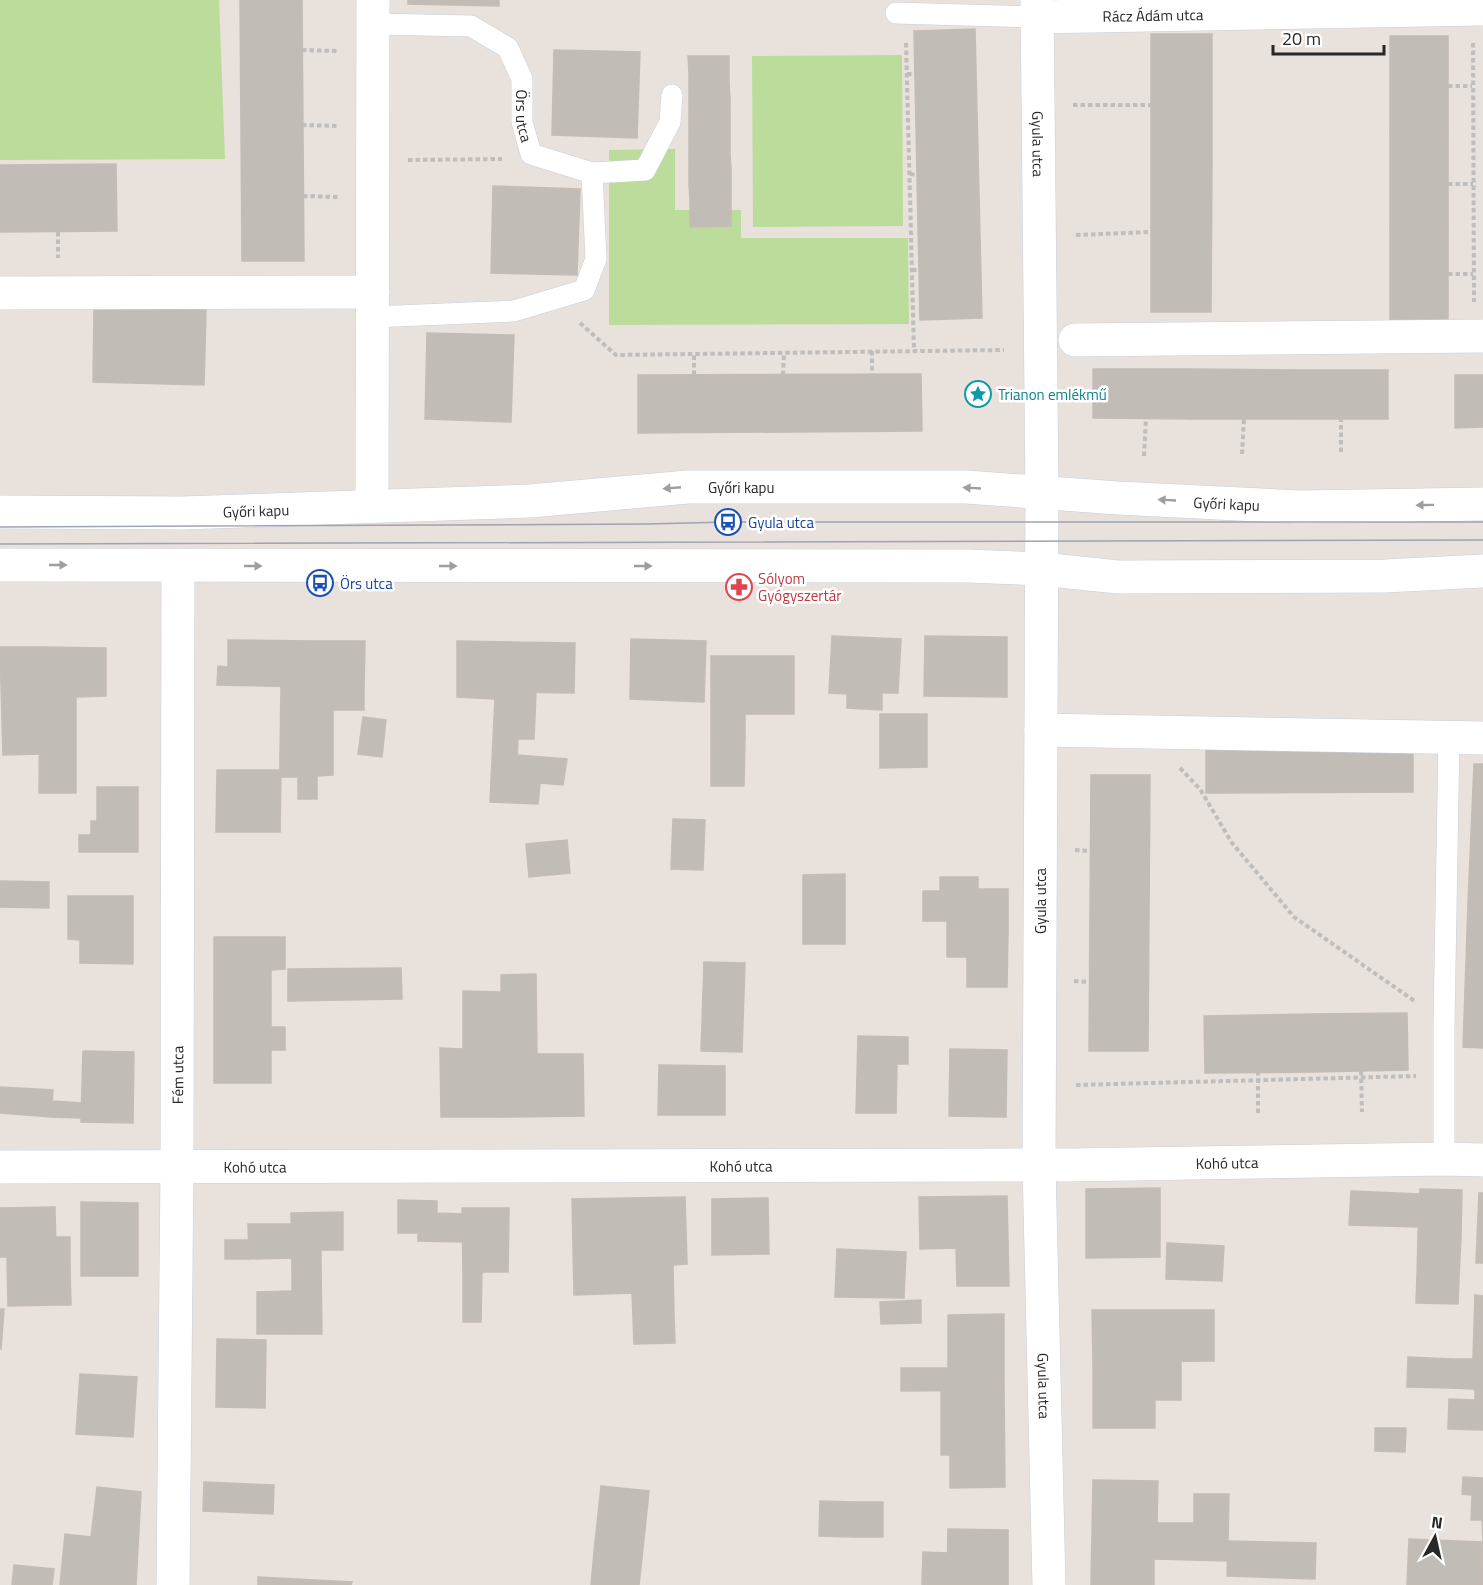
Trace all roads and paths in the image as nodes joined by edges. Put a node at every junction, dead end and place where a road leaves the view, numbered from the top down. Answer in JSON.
{"nodes":[{"id":1,"x":1037,"y":9,"type":"edge"},
{"id":2,"x":1478,"y":9,"type":"edge"},
{"id":3,"x":373,"y":12,"type":"edge"},
{"id":4,"x":901,"y":13,"type":"joint"},
{"id":5,"x":302,"y":50,"type":"dead end"},
{"id":6,"x":338,"y":51,"type":"dead end"},
{"id":7,"x":907,"y":74,"type":"junction"},
{"id":8,"x":915,"y":74,"type":"dead end"},
{"id":9,"x":1448,"y":86,"type":"dead end"},
{"id":10,"x":1472,"y":86,"type":"junction"},
{"id":11,"x":672,"y":94,"type":"dead end"},
{"id":12,"x":1072,"y":105,"type":"dead end"},
{"id":13,"x":1151,"y":105,"type":"dead end"},
{"id":14,"x":302,"y":125,"type":"dead end"},
{"id":15,"x":350,"y":126,"type":"dead end"},
{"id":16,"x":548,"y":159,"type":"junction"},
{"id":17,"x":402,"y":160,"type":"dead end"},
{"id":18,"x":592,"y":173,"type":"junction"},
{"id":19,"x":910,"y":174,"type":"junction"},
{"id":20,"x":917,"y":175,"type":"dead end"},
{"id":21,"x":1448,"y":184,"type":"dead end"},
{"id":22,"x":1473,"y":184,"type":"junction"},
{"id":23,"x":303,"y":195,"type":"dead end"},
{"id":24,"x":338,"y":197,"type":"dead end"},
{"id":25,"x":1151,"y":232,"type":"dead end"},
{"id":26,"x":1076,"y":235,"type":"dead end"},
{"id":27,"x":912,"y":270,"type":"junction"},
{"id":28,"x":919,"y":270,"type":"dead end"},
{"id":29,"x":1448,"y":274,"type":"dead end"},
{"id":30,"x":1473,"y":274,"type":"junction"},
{"id":31,"x":0,"y":293,"type":"edge"},
{"id":32,"x":553,"y":300,"type":"junction"},
{"id":33,"x":373,"y":304,"type":"junction"},
{"id":34,"x":1479,"y":336,"type":"edge"},
{"id":35,"x":1075,"y":340,"type":"dead end"},
{"id":36,"x":1005,"y":350,"type":"dead end"},
{"id":37,"x":872,"y":351,"type":"junction"},
{"id":38,"x":914,"y":351,"type":"junction"},
{"id":39,"x":784,"y":353,"type":"junction"},
{"id":40,"x":694,"y":354,"type":"junction"},
{"id":41,"x":872,"y":374,"type":"dead end"},
{"id":42,"x":694,"y":375,"type":"dead end"},
{"id":43,"x":783,"y":375,"type":"dead end"},
{"id":44,"x":1146,"y":418,"type":"dead end"},
{"id":45,"x":1244,"y":419,"type":"dead end"},
{"id":46,"x":1341,"y":419,"type":"dead end"},
{"id":47,"x":1341,"y":452,"type":"dead end"},
{"id":48,"x":1242,"y":454,"type":"dead end"},
{"id":49,"x":1144,"y":456,"type":"dead end"},
{"id":50,"x":1042,"y":493,"type":"junction"},
{"id":51,"x":1483,"y":504,"type":"edge"},
{"id":52,"x":372,"y":506,"type":"junction"},
{"id":53,"x":0,"y":512,"type":"edge"},
{"id":54,"x":0,"y":565,"type":"edge"},
{"id":55,"x":178,"y":566,"type":"junction"},
{"id":56,"x":1041,"y":569,"type":"junction"},
{"id":57,"x":1483,"y":571,"type":"edge"},
{"id":58,"x":1041,"y":730,"type":"junction"},
{"id":59,"x":1146,"y":732,"type":"junction"},
{"id":60,"x":1449,"y":737,"type":"junction"},
{"id":61,"x":1483,"y":738,"type":"edge"},
{"id":62,"x":1444,"y":1025,"type":"junction"},
{"id":63,"x":1258,"y":1072,"type":"dead end"},
{"id":64,"x":1361,"y":1074,"type":"junction"},
{"id":65,"x":1444,"y":1076,"type":"junction"},
{"id":66,"x":1257,"y":1079,"type":"junction"},
{"id":67,"x":1069,"y":1085,"type":"dead end"},
{"id":68,"x":1362,"y":1112,"type":"dead end"},
{"id":69,"x":1258,"y":1113,"type":"dead end"},
{"id":70,"x":1444,"y":1159,"type":"junction"},
{"id":71,"x":1483,"y":1160,"type":"edge"},
{"id":72,"x":1039,"y":1165,"type":"junction"},
{"id":73,"x":0,"y":1167,"type":"edge"},
{"id":74,"x":177,"y":1167,"type":"junction"},
{"id":75,"x":173,"y":1585,"type":"edge"},
{"id":76,"x":1049,"y":1585,"type":"edge"}],
"edges":[{"from":1,"to":2,"type":"street","name":"Rácz Ádám utca"},
{"from":1,"to":4,"type":"lane"},
{"from":1,"to":50,"type":"street","name":"Gyula utca"},
{"from":2,"to":10,"type":"path"},
{"from":3,"to":16,"type":"lane","name":"Örs utca"},
{"from":3,"to":33,"type":"street","name":"Örs utca"},
{"from":4,"to":7,"type":"path"},
{"from":5,"to":6,"type":"path"},
{"from":7,"to":8,"type":"path"},
{"from":7,"to":19,"type":"path"},
{"from":9,"to":10,"type":"path"},
{"from":10,"to":22,"type":"path"},
{"from":11,"to":18,"type":"lane","name":"Örs utca"},
{"from":12,"to":13,"type":"path"},
{"from":14,"to":15,"type":"path"},
{"from":16,"to":17,"type":"path"},
{"from":16,"to":18,"type":"lane","name":"Örs utca"},
{"from":18,"to":32,"type":"lane"},
{"from":19,"to":20,"type":"path"},
{"from":19,"to":27,"type":"path"},
{"from":21,"to":22,"type":"path"},
{"from":22,"to":30,"type":"path"},
{"from":23,"to":24,"type":"path"},
{"from":25,"to":26,"type":"path"},
{"from":27,"to":28,"type":"path"},
{"from":27,"to":38,"type":"path"},
{"from":29,"to":30,"type":"path"},
{"from":30,"to":34,"type":"path"},
{"from":31,"to":33,"type":"street"},
{"from":32,"to":33,"type":"lane"},
{"from":32,"to":40,"type":"path"},
{"from":33,"to":52,"type":"street","name":"Örs utca"},
{"from":34,"to":35,"type":"street"},
{"from":36,"to":38,"type":"path"},
{"from":37,"to":38,"type":"path"},
{"from":37,"to":39,"type":"path"},
{"from":37,"to":41,"type":"path"},
{"from":39,"to":40,"type":"path"},
{"from":39,"to":43,"type":"path"},
{"from":40,"to":42,"type":"path"},
{"from":44,"to":49,"type":"path"},
{"from":45,"to":48,"type":"path"},
{"from":46,"to":47,"type":"path"},
{"from":51,"to":50,"type":"street","name":"Győri kapu","one_way":true},
{"from":50,"to":52,"type":"street","name":"Győri kapu","one_way":true},
{"from":50,"to":56,"type":"street","name":"Gyula utca"},
{"from":52,"to":53,"type":"street","name":"Győri kapu"},
{"from":54,"to":55,"type":"street","one_way":true},
{"from":55,"to":56,"type":"street","one_way":true},
{"from":55,"to":74,"type":"street","name":"Fém utca"},
{"from":56,"to":57,"type":"street"},
{"from":56,"to":58,"type":"street","name":"Gyula utca"},
{"from":58,"to":59,"type":"street"},
{"from":58,"to":72,"type":"street","name":"Gyula utca"},
{"from":59,"to":60,"type":"street"},
{"from":59,"to":62,"type":"path"},
{"from":60,"to":61,"type":"street"},
{"from":60,"to":62,"type":"lane"},
{"from":62,"to":65,"type":"lane"},
{"from":63,"to":66,"type":"path"},
{"from":64,"to":65,"type":"path"},
{"from":64,"to":66,"type":"path"},
{"from":64,"to":68,"type":"path"},
{"from":65,"to":70,"type":"lane"},
{"from":66,"to":67,"type":"path"},
{"from":66,"to":69,"type":"path"},
{"from":70,"to":71,"type":"street","name":"Kohó utca"},
{"from":70,"to":72,"type":"street","name":"Kohó utca"},
{"from":72,"to":74,"type":"street","name":"Kohó utca"},
{"from":72,"to":76,"type":"street","name":"Gyula utca"},
{"from":73,"to":74,"type":"street","name":"Kohó utca"},
{"from":74,"to":75,"type":"street","name":"Fém utca"}]}
